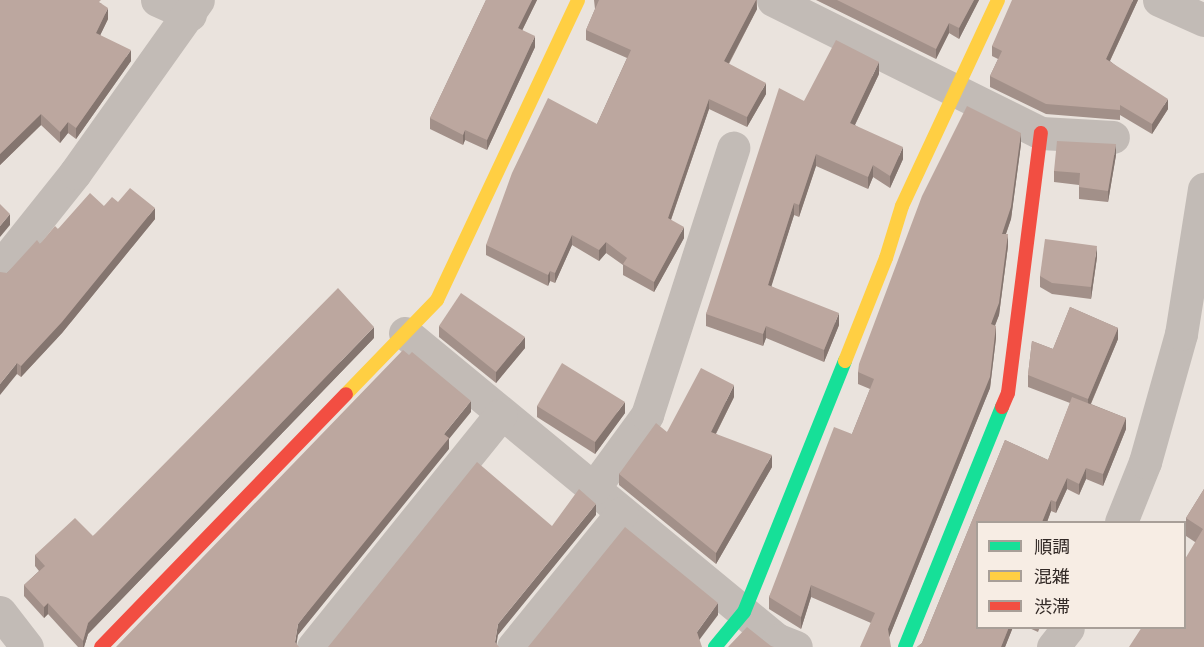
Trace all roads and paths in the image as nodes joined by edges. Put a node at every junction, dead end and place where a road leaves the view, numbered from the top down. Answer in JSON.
{"nodes":[{"id":1,"x":157,"y":0,"type":"edge"},
{"id":2,"x":578,"y":0,"type":"edge"},
{"id":3,"x":772,"y":0,"type":"edge"},
{"id":4,"x":998,"y":0,"type":"edge"},
{"id":5,"x":1159,"y":0,"type":"edge"},
{"id":6,"x":194,"y":7,"type":"edge"},
{"id":7,"x":1204,"y":20,"type":"edge"},
{"id":8,"x":956,"y":89,"type":"junction"},
{"id":9,"x":1041,"y":133,"type":"junction"},
{"id":10,"x":1113,"y":137,"type":"dead end"},
{"id":11,"x":734,"y":148,"type":"dead end"},
{"id":12,"x":1204,"y":189,"type":"edge"},
{"id":13,"x":0,"y":267,"type":"edge"},
{"id":14,"x":405,"y":333,"type":"junction"},
{"id":15,"x":501,"y":414,"type":"junction"},
{"id":16,"x":592,"y":489,"type":"junction"},
{"id":17,"x":622,"y":513,"type":"junction"},
{"id":18,"x":1121,"y":521,"type":"edge"},
{"id":19,"x":0,"y":612,"type":"edge"},
{"id":20,"x":744,"y":612,"type":"junction"},
{"id":21,"x":1066,"y":629,"type":"edge"},
{"id":22,"x":783,"y":644,"type":"edge"},
{"id":23,"x":27,"y":647,"type":"edge"},
{"id":24,"x":101,"y":647,"type":"edge"},
{"id":25,"x":313,"y":647,"type":"edge"},
{"id":26,"x":513,"y":647,"type":"edge"},
{"id":27,"x":715,"y":647,"type":"edge"},
{"id":28,"x":905,"y":647,"type":"edge"},
{"id":29,"x":1053,"y":647,"type":"edge"}],
"edges":[{"from":1,"to":6,"type":"street"},
{"from":2,"to":14,"type":"street"},
{"from":3,"to":8,"type":"street"},
{"from":4,"to":8,"type":"street"},
{"from":5,"to":7,"type":"street"},
{"from":6,"to":13,"type":"street"},
{"from":8,"to":9,"type":"street"},
{"from":8,"to":20,"type":"street"},
{"from":9,"to":10,"type":"street"},
{"from":9,"to":28,"type":"street"},
{"from":11,"to":16,"type":"street"},
{"from":12,"to":18,"type":"street"},
{"from":14,"to":15,"type":"street"},
{"from":14,"to":24,"type":"street"},
{"from":15,"to":16,"type":"street"},
{"from":15,"to":25,"type":"street"},
{"from":16,"to":17,"type":"street"},
{"from":17,"to":20,"type":"street"},
{"from":17,"to":26,"type":"street"},
{"from":19,"to":23,"type":"street"},
{"from":20,"to":22,"type":"street"},
{"from":20,"to":27,"type":"street"},
{"from":21,"to":29,"type":"street"}]}
